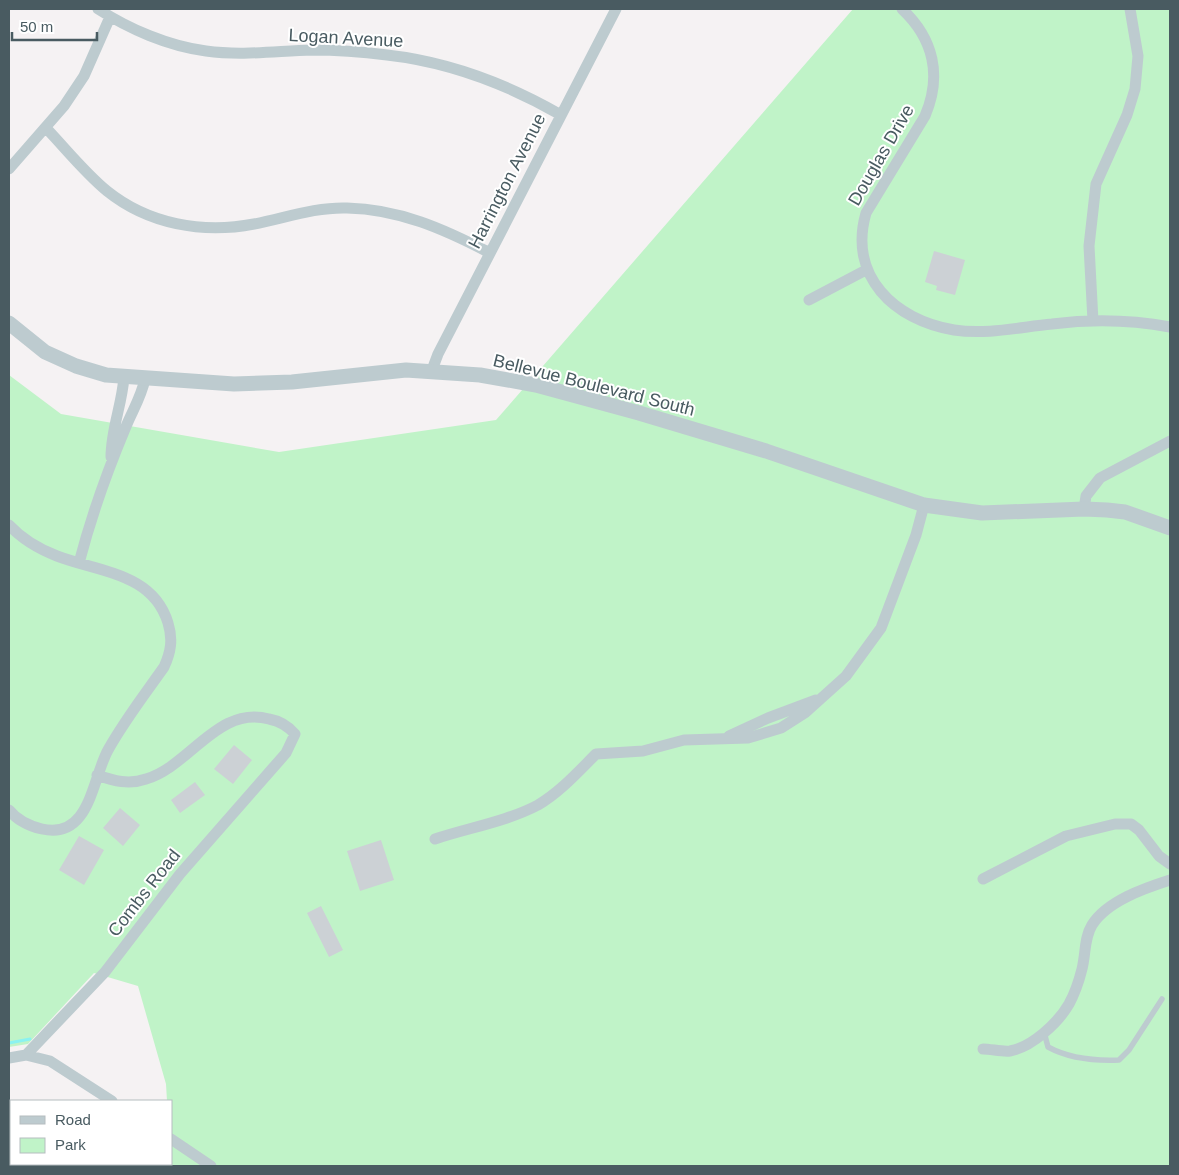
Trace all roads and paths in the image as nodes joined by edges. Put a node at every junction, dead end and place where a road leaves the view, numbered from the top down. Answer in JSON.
{"nodes":[{"id":1,"x":98,"y":9,"type":"edge"},
{"id":2,"x":616,"y":9,"type":"edge"},
{"id":3,"x":902,"y":9,"type":"edge"},
{"id":4,"x":1130,"y":9,"type":"edge"},
{"id":5,"x":110,"y":17,"type":"junction"},
{"id":6,"x":561,"y":115,"type":"junction"},
{"id":7,"x":46,"y":128,"type":"junction"},
{"id":8,"x":9,"y":169,"type":"edge"},
{"id":9,"x":490,"y":253,"type":"junction"},
{"id":10,"x":866,"y":270,"type":"junction"},
{"id":11,"x":809,"y":300,"type":"dead end"},
{"id":12,"x":1093,"y":321,"type":"junction"},
{"id":13,"x":9,"y":323,"type":"edge"},
{"id":14,"x":1170,"y":328,"type":"edge"},
{"id":15,"x":432,"y":370,"type":"junction"},
{"id":16,"x":124,"y":377,"type":"junction"},
{"id":17,"x":145,"y":379,"type":"junction"},
{"id":18,"x":1170,"y":441,"type":"edge"},
{"id":19,"x":111,"y":467,"type":"junction"},
{"id":20,"x":924,"y":506,"type":"junction"},
{"id":21,"x":1084,"y":508,"type":"junction"},
{"id":22,"x":9,"y":526,"type":"edge"},
{"id":23,"x":1170,"y":528,"type":"edge"},
{"id":24,"x":79,"y":563,"type":"junction"},
{"id":25,"x":97,"y":775,"type":"junction"},
{"id":26,"x":9,"y":810,"type":"edge"},
{"id":27,"x":435,"y":839,"type":"dead end"},
{"id":28,"x":1170,"y":864,"type":"edge"},
{"id":29,"x":983,"y":879,"type":"dead end"},
{"id":30,"x":1170,"y":880,"type":"edge"},
{"id":31,"x":1162,"y":999,"type":"dead end"},
{"id":32,"x":1044,"y":1032,"type":"junction"},
{"id":33,"x":984,"y":1048,"type":"dead end"},
{"id":34,"x":26,"y":1055,"type":"junction"},
{"id":35,"x":9,"y":1058,"type":"edge"},
{"id":36,"x":110,"y":1100,"type":"edge"},
{"id":37,"x":172,"y":1141,"type":"edge"},
{"id":38,"x":212,"y":1166,"type":"edge"}],
"edges":[{"from":1,"to":5,"type":"street","name":"Logan Avenue"},
{"from":2,"to":6,"type":"street","name":"Harrington Avenue"},
{"from":3,"to":10,"type":"street","name":"Douglas Drive"},
{"from":4,"to":12,"type":"street"},
{"from":5,"to":6,"type":"street","name":"Logan Avenue"},
{"from":5,"to":7,"type":"street"},
{"from":6,"to":9,"type":"street","name":"Harrington Avenue"},
{"from":7,"to":8,"type":"street"},
{"from":7,"to":9,"type":"street"},
{"from":9,"to":15,"type":"street","name":"Harrington Avenue"},
{"from":10,"to":11,"type":"street"},
{"from":10,"to":12,"type":"street","name":"Douglas Drive"},
{"from":12,"to":14,"type":"street","name":"Douglas Drive"},
{"from":13,"to":16,"type":"street","name":"Bellevue Boulevard South"},
{"from":15,"to":17,"type":"street","name":"Bellevue Boulevard South"},
{"from":15,"to":20,"type":"street","name":"Bellevue Boulevard South"},
{"from":16,"to":17,"type":"street","name":"Bellevue Boulevard South"},
{"from":16,"to":19,"type":"street"},
{"from":17,"to":19,"type":"street"},
{"from":18,"to":21,"type":"street"},
{"from":19,"to":24,"type":"street"},
{"from":20,"to":21,"type":"street","name":"Bellevue Boulevard South"},
{"from":20,"to":27,"type":"street"},
{"from":21,"to":23,"type":"street","name":"Bellevue Boulevard South"},
{"from":22,"to":24,"type":"street"},
{"from":24,"to":25,"type":"street"},
{"from":25,"to":26,"type":"street"},
{"from":25,"to":34,"type":"street","name":"Combs Road"},
{"from":28,"to":29,"type":"street"},
{"from":30,"to":32,"type":"street"},
{"from":31,"to":32,"type":"lane"},
{"from":32,"to":33,"type":"street"},
{"from":34,"to":35,"type":"street"},
{"from":34,"to":36,"type":"street"},
{"from":37,"to":38,"type":"street"}]}
